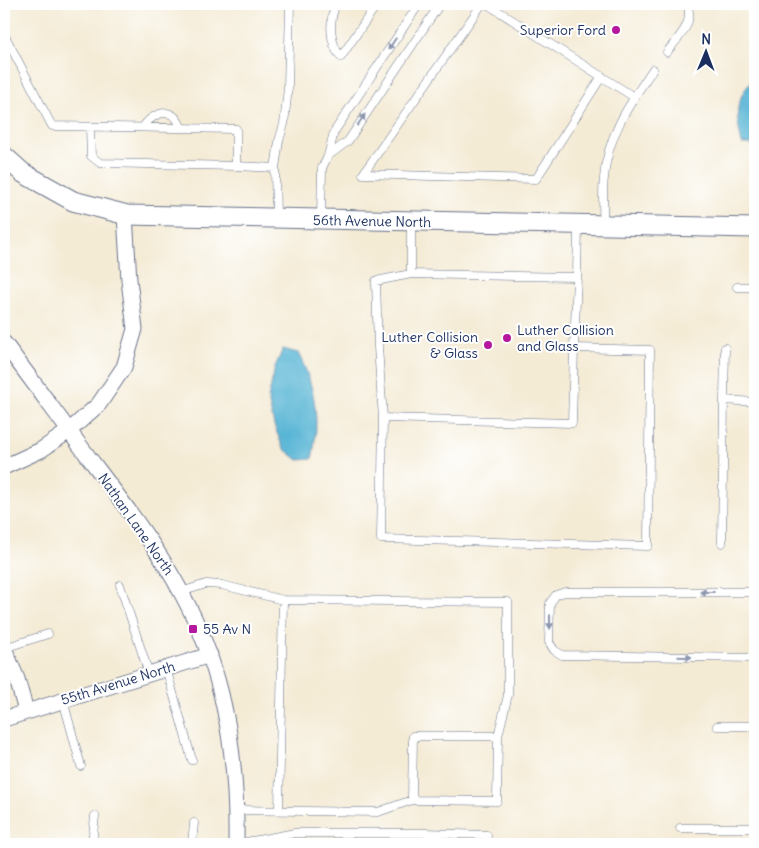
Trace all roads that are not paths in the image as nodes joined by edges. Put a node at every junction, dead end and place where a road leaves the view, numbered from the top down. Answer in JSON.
{"nodes":[{"id":1,"x":290,"y":4,"type":"edge"},
{"id":2,"x":336,"y":4,"type":"edge"},
{"id":3,"x":377,"y":4,"type":"edge"},
{"id":4,"x":419,"y":4,"type":"edge"},
{"id":5,"x":440,"y":4,"type":"edge"},
{"id":6,"x":482,"y":4,"type":"edge"},
{"id":7,"x":488,"y":4,"type":"edge"},
{"id":8,"x":687,"y":4,"type":"edge"},
{"id":9,"x":4,"y":34,"type":"edge"},
{"id":10,"x":667,"y":52,"type":"dead end"},
{"id":11,"x":653,"y":69,"type":"dead end"},
{"id":12,"x":602,"y":76,"type":"junction"},
{"id":13,"x":634,"y":97,"type":"junction"},
{"id":14,"x":90,"y":126,"type":"junction"},
{"id":15,"x":142,"y":127,"type":"junction"},
{"id":16,"x":182,"y":128,"type":"junction"},
{"id":17,"x":328,"y":156,"type":"junction"},
{"id":18,"x":6,"y":163,"type":"edge"},
{"id":19,"x":236,"y":166,"type":"junction"},
{"id":20,"x":275,"y":168,"type":"junction"},
{"id":21,"x":125,"y":215,"type":"junction"},
{"id":22,"x":276,"y":218,"type":"junction"},
{"id":23,"x":321,"y":220,"type":"junction"},
{"id":24,"x":411,"y":222,"type":"junction"},
{"id":25,"x":578,"y":224,"type":"junction"},
{"id":26,"x":604,"y":225,"type":"junction"},
{"id":27,"x":755,"y":228,"type":"edge"},
{"id":28,"x":411,"y":274,"type":"junction"},
{"id":29,"x":577,"y":278,"type":"junction"},
{"id":30,"x":738,"y":287,"type":"dead end"},
{"id":31,"x":755,"y":287,"type":"edge"},
{"id":32,"x":4,"y":343,"type":"edge"},
{"id":33,"x":574,"y":348,"type":"junction"},
{"id":34,"x":725,"y":348,"type":"dead end"},
{"id":35,"x":724,"y":400,"type":"junction"},
{"id":36,"x":755,"y":402,"type":"edge"},
{"id":37,"x":383,"y":418,"type":"junction"},
{"id":38,"x":69,"y":431,"type":"junction"},
{"id":39,"x":4,"y":467,"type":"edge"},
{"id":40,"x":722,"y":542,"type":"dead end"},
{"id":41,"x":120,"y":585,"type":"dead end"},
{"id":42,"x":181,"y":592,"type":"junction"},
{"id":43,"x":755,"y":592,"type":"edge"},
{"id":44,"x":283,"y":600,"type":"junction"},
{"id":45,"x":48,"y":634,"type":"dead end"},
{"id":46,"x":4,"y":648,"type":"edge"},
{"id":47,"x":210,"y":655,"type":"junction"},
{"id":48,"x":755,"y":658,"type":"edge"},
{"id":49,"x":166,"y":668,"type":"junction"},
{"id":50,"x":149,"y":674,"type":"junction"},
{"id":51,"x":63,"y":700,"type":"junction"},
{"id":52,"x":26,"y":711,"type":"junction"},
{"id":53,"x":4,"y":719,"type":"edge"},
{"id":54,"x":717,"y":726,"type":"dead end"},
{"id":55,"x":755,"y":726,"type":"edge"},
{"id":56,"x":498,"y":736,"type":"junction"},
{"id":57,"x":192,"y":760,"type":"dead end"},
{"id":58,"x":81,"y":766,"type":"dead end"},
{"id":59,"x":412,"y":800,"type":"junction"},
{"id":60,"x":236,"y":810,"type":"junction"},
{"id":61,"x":279,"y":810,"type":"junction"},
{"id":62,"x":95,"y":816,"type":"dead end"},
{"id":63,"x":194,"y":824,"type":"dead end"},
{"id":64,"x":680,"y":828,"type":"dead end"},
{"id":65,"x":755,"y":828,"type":"edge"},
{"id":66,"x":92,"y":844,"type":"edge"},
{"id":67,"x":192,"y":844,"type":"edge"},
{"id":68,"x":236,"y":844,"type":"edge"},
{"id":69,"x":486,"y":844,"type":"edge"}],
"edges":[{"from":1,"to":20,"type":"lane"},
{"from":2,"to":3,"type":"lane"},
{"from":4,"to":17,"type":"lane","one_way":true},
{"from":17,"to":5,"type":"lane","one_way":true},
{"from":6,"to":12,"type":"lane"},
{"from":7,"to":12,"type":"lane"},
{"from":8,"to":10,"type":"lane"},
{"from":9,"to":14,"type":"lane"},
{"from":11,"to":13,"type":"lane"},
{"from":12,"to":13,"type":"lane"},
{"from":13,"to":26,"type":"lane"},
{"from":14,"to":15,"type":"lane"},
{"from":14,"to":19,"type":"lane"},
{"from":15,"to":16,"type":"lane"},
{"from":15,"to":16,"type":"lane"},
{"from":16,"to":19,"type":"lane"},
{"from":17,"to":23,"type":"lane"},
{"from":18,"to":21,"type":"street","name":"56th Avenue North"},
{"from":19,"to":20,"type":"lane"},
{"from":20,"to":22,"type":"lane"},
{"from":21,"to":22,"type":"street","name":"56th Avenue North"},
{"from":21,"to":38,"type":"street"},
{"from":22,"to":23,"type":"street","name":"56th Avenue North"},
{"from":23,"to":24,"type":"street","name":"56th Avenue North"},
{"from":24,"to":25,"type":"street","name":"56th Avenue North"},
{"from":24,"to":28,"type":"lane"},
{"from":25,"to":26,"type":"street","name":"56th Avenue North"},
{"from":25,"to":29,"type":"lane"},
{"from":26,"to":27,"type":"street","name":"56th Avenue North"},
{"from":28,"to":29,"type":"lane"},
{"from":28,"to":37,"type":"lane"},
{"from":29,"to":33,"type":"lane"},
{"from":30,"to":31,"type":"lane"},
{"from":32,"to":38,"type":"street","name":"Nathan Lane North"},
{"from":33,"to":37,"type":"lane"},
{"from":33,"to":37,"type":"lane"},
{"from":34,"to":35,"type":"lane"},
{"from":35,"to":36,"type":"lane"},
{"from":35,"to":40,"type":"lane"},
{"from":38,"to":39,"type":"street"},
{"from":38,"to":42,"type":"street","name":"Nathan Lane North"},
{"from":41,"to":50,"type":"lane"},
{"from":42,"to":44,"type":"lane"},
{"from":42,"to":47,"type":"street","name":"Nathan Lane North"},
{"from":43,"to":48,"type":"lane","one_way":true},
{"from":44,"to":56,"type":"lane"},
{"from":44,"to":61,"type":"lane"},
{"from":45,"to":46,"type":"lane"},
{"from":46,"to":52,"type":"street"},
{"from":47,"to":49,"type":"street","name":"55th Avenue North"},
{"from":47,"to":60,"type":"street","name":"Nathan Lane North"},
{"from":49,"to":50,"type":"street","name":"55th Avenue North"},
{"from":49,"to":57,"type":"lane"},
{"from":50,"to":51,"type":"street","name":"55th Avenue North"},
{"from":51,"to":52,"type":"street","name":"55th Avenue North"},
{"from":51,"to":58,"type":"lane"},
{"from":52,"to":53,"type":"street","name":"55th Avenue North"},
{"from":54,"to":55,"type":"lane"},
{"from":56,"to":59,"type":"lane"},
{"from":56,"to":59,"type":"lane"},
{"from":59,"to":61,"type":"lane"},
{"from":60,"to":61,"type":"lane"},
{"from":60,"to":68,"type":"street","name":"Nathan Lane North"},
{"from":62,"to":66,"type":"lane"},
{"from":63,"to":67,"type":"lane"},
{"from":64,"to":65,"type":"lane"},
{"from":68,"to":69,"type":"lane"}]}
